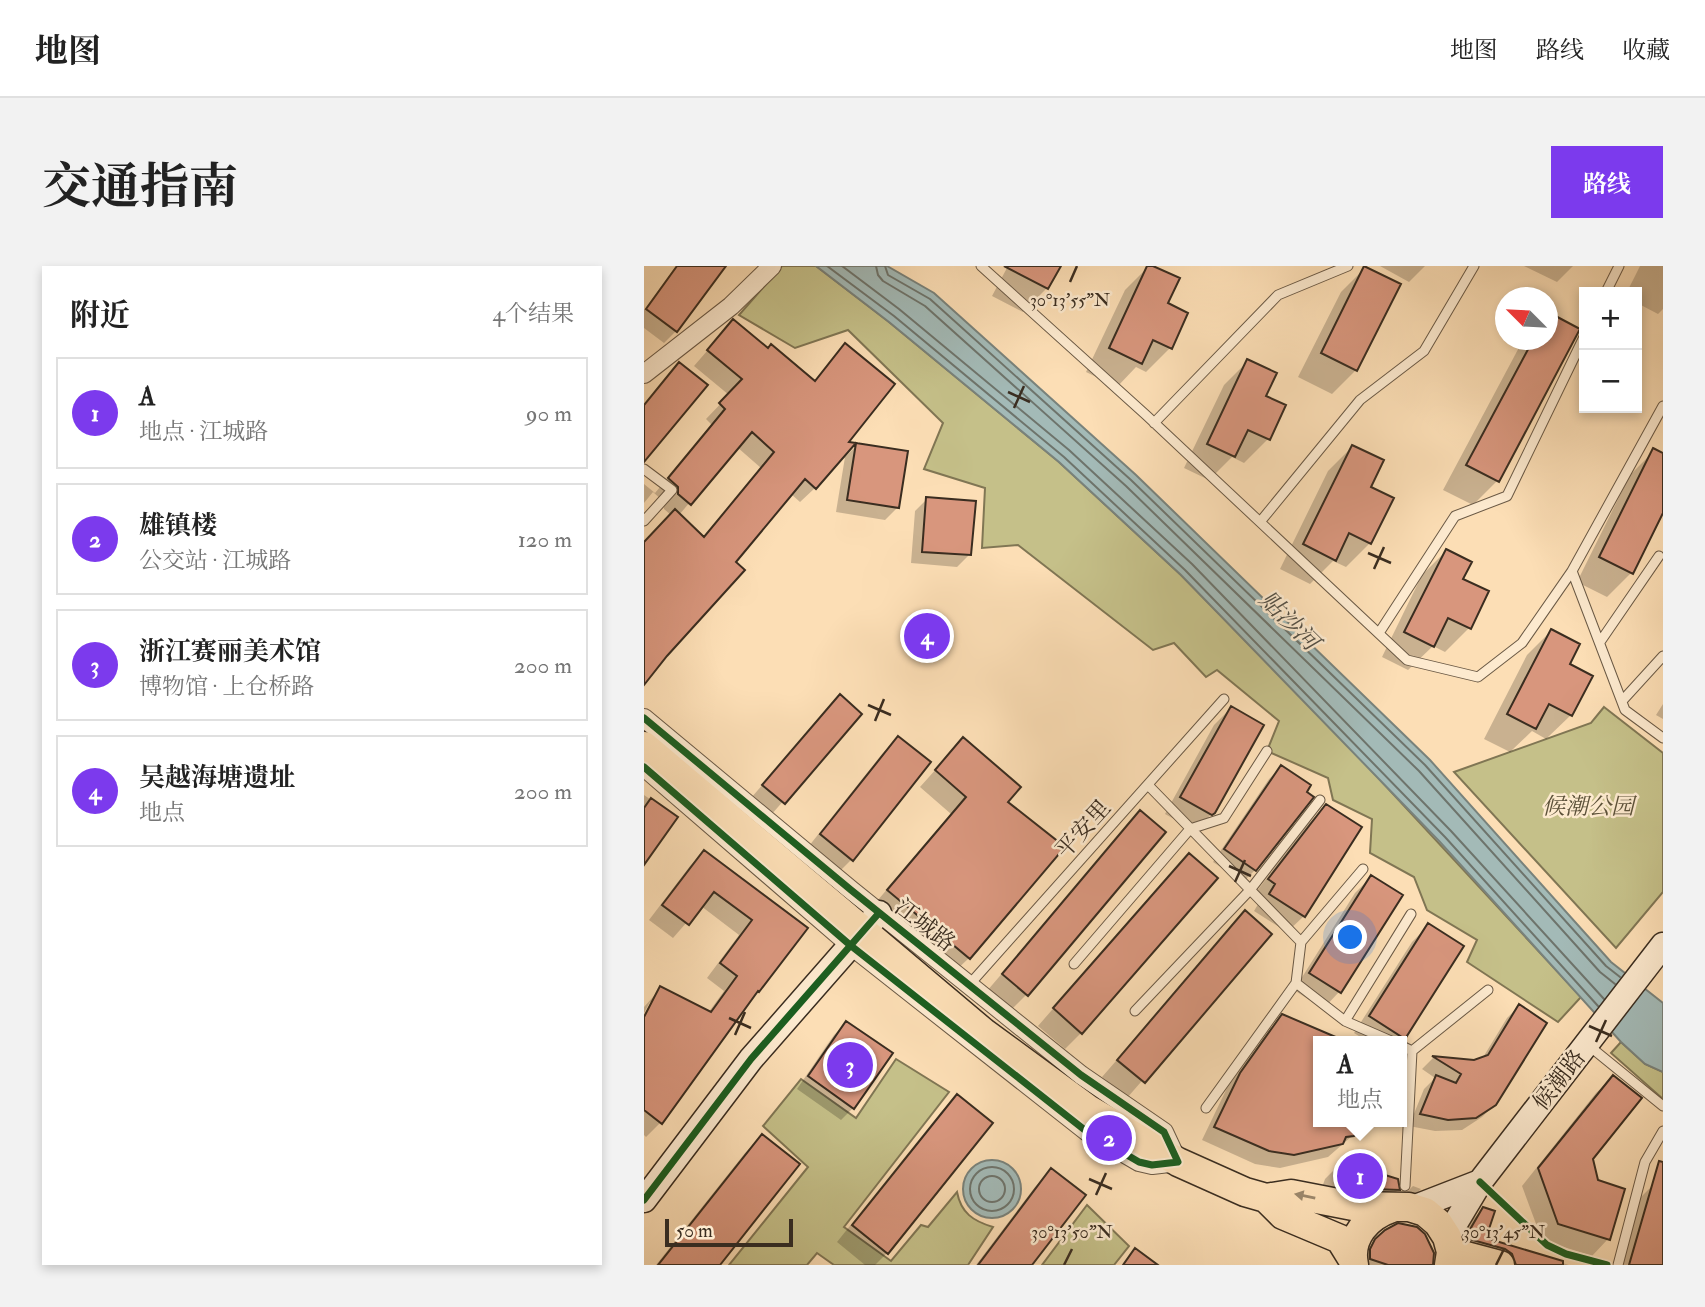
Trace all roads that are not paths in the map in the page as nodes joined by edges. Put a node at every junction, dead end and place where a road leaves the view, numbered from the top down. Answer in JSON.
{"nodes":[{"id":1,"x":772,"y":266,"type":"edge"},
{"id":2,"x":1348,"y":266,"type":"edge"},
{"id":3,"x":1474,"y":266,"type":"edge"},
{"id":4,"x":1619,"y":266,"type":"edge"},
{"id":5,"x":987,"y":268,"type":"edge"},
{"id":6,"x":1608,"y":287,"type":"edge"},
{"id":7,"x":1579,"y":347,"type":"edge"},
{"id":8,"x":644,"y":374,"type":"edge"},
{"id":9,"x":1663,"y":407,"type":"edge"},
{"id":10,"x":1154,"y":423,"type":"junction"},
{"id":11,"x":644,"y":469,"type":"edge"},
{"id":12,"x":644,"y":520,"type":"edge"},
{"id":13,"x":1260,"y":522,"type":"junction"},
{"id":14,"x":1662,"y":554,"type":"edge"},
{"id":15,"x":1572,"y":570,"type":"junction"},
{"id":16,"x":1379,"y":633,"type":"junction"},
{"id":17,"x":1600,"y":642,"type":"junction"},
{"id":18,"x":1663,"y":656,"type":"edge"},
{"id":19,"x":1224,"y":699,"type":"dead end"},
{"id":20,"x":1622,"y":701,"type":"junction"},
{"id":21,"x":644,"y":718,"type":"edge"},
{"id":22,"x":1663,"y":738,"type":"edge"},
{"id":23,"x":644,"y":746,"type":"edge"},
{"id":24,"x":1267,"y":751,"type":"dead end"},
{"id":25,"x":644,"y":767,"type":"edge"},
{"id":26,"x":1148,"y":785,"type":"junction"},
{"id":27,"x":1320,"y":800,"type":"dead end"},
{"id":28,"x":1190,"y":829,"type":"junction"},
{"id":29,"x":1363,"y":870,"type":"dead end"},
{"id":30,"x":1250,"y":890,"type":"junction"},
{"id":31,"x":1411,"y":914,"type":"dead end"},
{"id":32,"x":864,"y":929,"type":"junction"},
{"id":33,"x":1301,"y":942,"type":"junction"},
{"id":34,"x":1663,"y":945,"type":"edge"},
{"id":35,"x":1074,"y":964,"type":"dead end"},
{"id":36,"x":1296,"y":983,"type":"junction"},
{"id":37,"x":969,"y":985,"type":"junction"},
{"id":38,"x":1488,"y":990,"type":"dead end"},
{"id":39,"x":1135,"y":1012,"type":"dead end"},
{"id":40,"x":1345,"y":1021,"type":"junction"},
{"id":41,"x":1380,"y":1036,"type":"edge"},
{"id":42,"x":1593,"y":1037,"type":"junction"},
{"id":43,"x":1407,"y":1048,"type":"edge"},
{"id":44,"x":1412,"y":1051,"type":"junction"},
{"id":45,"x":1663,"y":1106,"type":"edge"},
{"id":46,"x":1206,"y":1108,"type":"dead end"},
{"id":47,"x":1663,"y":1130,"type":"edge"},
{"id":48,"x":1178,"y":1163,"type":"junction"},
{"id":49,"x":1480,"y":1182,"type":"junction"},
{"id":50,"x":1266,"y":1198,"type":"junction"},
{"id":51,"x":644,"y":1200,"type":"edge"},
{"id":52,"x":1404,"y":1201,"type":"junction"},
{"id":53,"x":1449,"y":1251,"type":"edge"},
{"id":54,"x":1354,"y":1262,"type":"edge"},
{"id":55,"x":1500,"y":1265,"type":"edge"},
{"id":56,"x":1618,"y":1265,"type":"edge"}],
"edges":[{"from":1,"to":8,"type":"street"},
{"from":2,"to":10,"type":"lane"},
{"from":3,"to":13,"type":"lane"},
{"from":4,"to":6,"type":"lane"},
{"from":5,"to":10,"type":"lane"},
{"from":7,"to":16,"type":"lane"},
{"from":9,"to":15,"type":"lane"},
{"from":10,"to":13,"type":"lane"},
{"from":11,"to":12,"type":"lane"},
{"from":13,"to":16,"type":"lane"},
{"from":14,"to":17,"type":"lane"},
{"from":15,"to":16,"type":"lane"},
{"from":15,"to":17,"type":"lane"},
{"from":17,"to":20,"type":"lane"},
{"from":18,"to":20,"type":"lane"},
{"from":19,"to":26,"type":"lane","name":"平安里"},
{"from":20,"to":22,"type":"lane"},
{"from":21,"to":32,"type":"street","name":"江城路"},
{"from":23,"to":32,"type":"main road","name":"江城路"},
{"from":24,"to":28,"type":"lane"},
{"from":25,"to":32,"type":"street","name":"江城路"},
{"from":26,"to":28,"type":"lane"},
{"from":26,"to":37,"type":"lane","name":"平安里"},
{"from":27,"to":30,"type":"lane"},
{"from":28,"to":30,"type":"lane"},
{"from":28,"to":35,"type":"lane"},
{"from":29,"to":33,"type":"lane"},
{"from":30,"to":33,"type":"lane"},
{"from":30,"to":39,"type":"lane"},
{"from":31,"to":40,"type":"lane"},
{"from":32,"to":37,"type":"street","name":"江城路"},
{"from":32,"to":48,"type":"main road","name":"江城路"},
{"from":32,"to":51,"type":"street"},
{"from":33,"to":36,"type":"lane"},
{"from":34,"to":42,"type":"street","name":"候潮路"},
{"from":36,"to":40,"type":"lane"},
{"from":36,"to":46,"type":"lane"},
{"from":37,"to":48,"type":"street","name":"江城路"},
{"from":38,"to":44,"type":"lane"},
{"from":40,"to":41,"type":"lane"},
{"from":42,"to":45,"type":"lane"},
{"from":42,"to":49,"type":"street","name":"候潮路"},
{"from":43,"to":44,"type":"lane"},
{"from":44,"to":52,"type":"lane"},
{"from":47,"to":56,"type":"lane"},
{"from":48,"to":50,"type":"main road","name":"江城路"},
{"from":49,"to":52,"type":"street"},
{"from":49,"to":53,"type":"street","name":"候潮路"},
{"from":52,"to":50,"type":"main road","name":"江城路","one_way":true},
{"from":50,"to":54,"type":"main road","name":"江城路"},
{"from":52,"to":53,"type":"main road"},
{"from":52,"to":54,"type":"main road","name":"江城路"},
{"from":53,"to":55,"type":"main road"}]}
